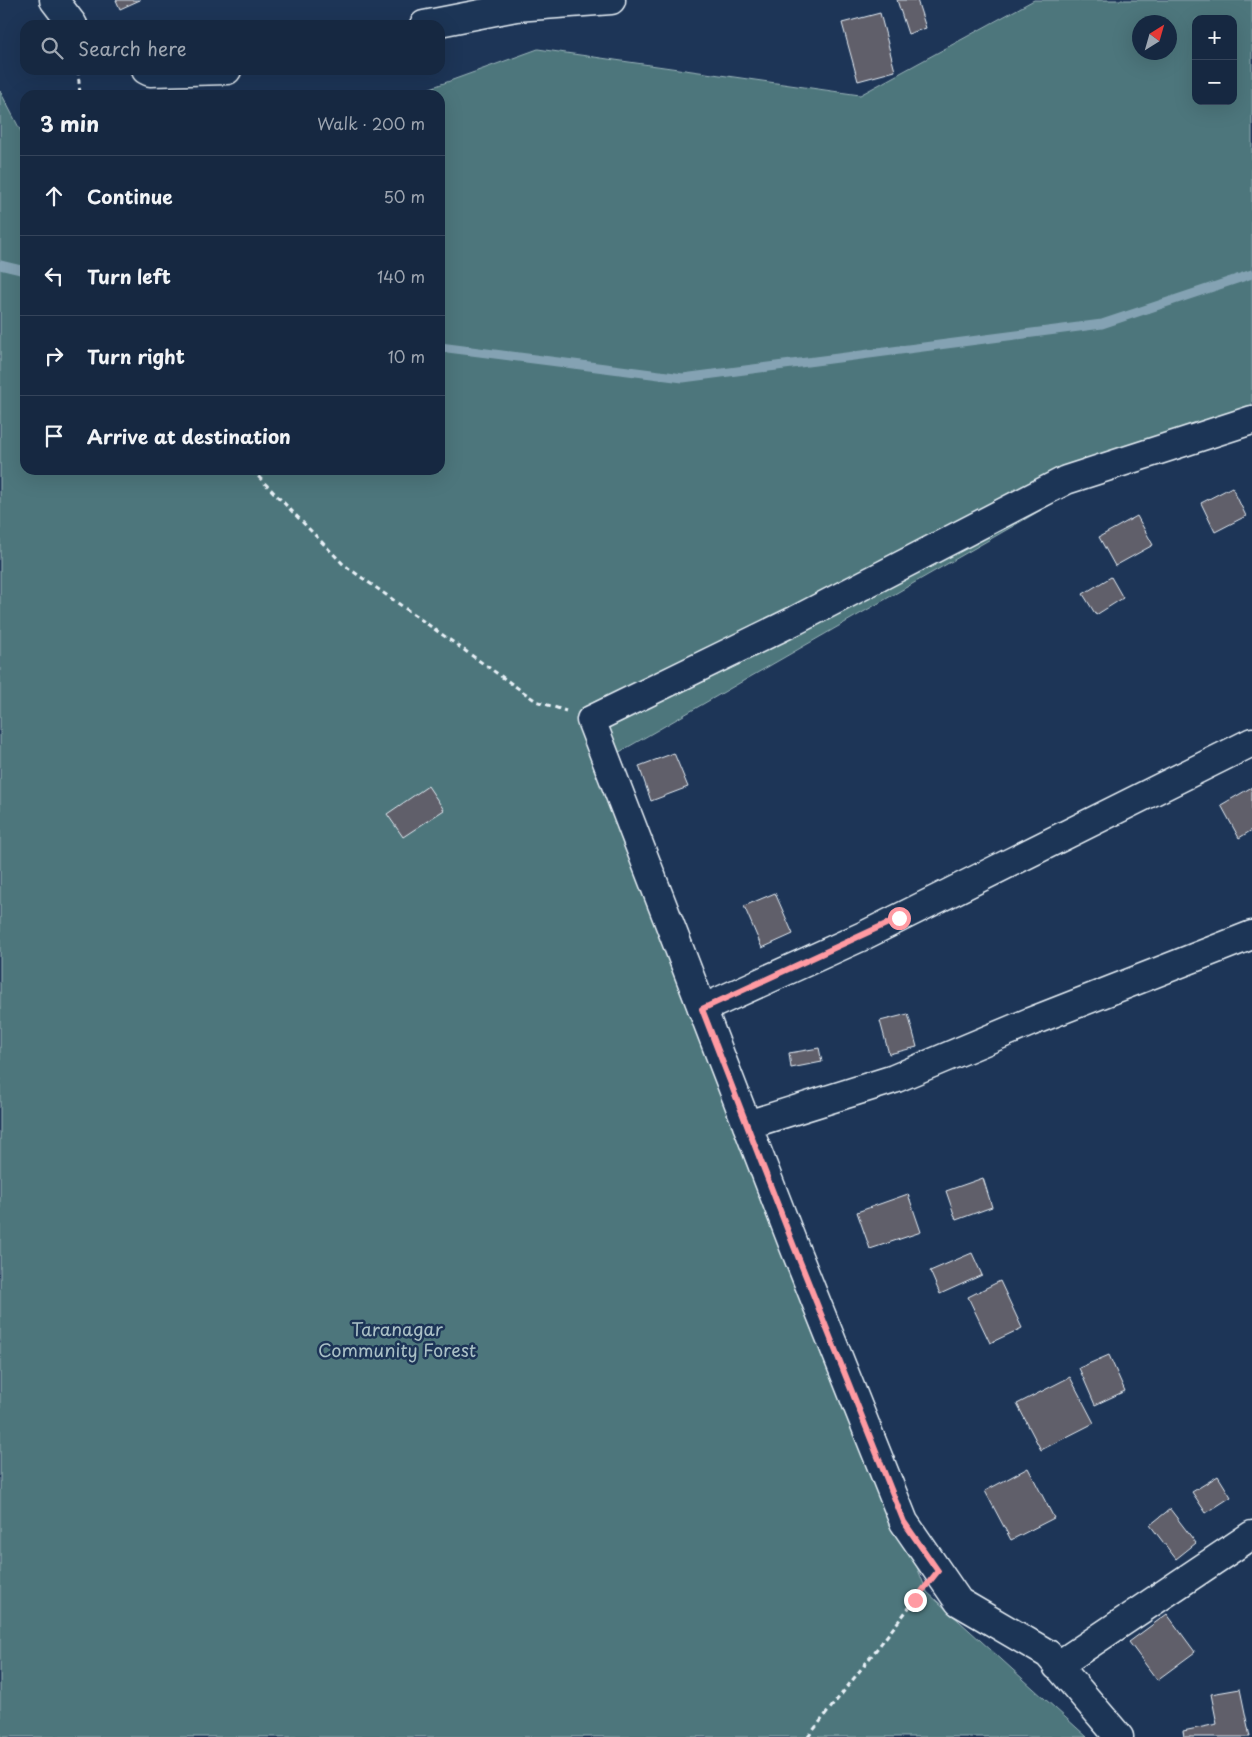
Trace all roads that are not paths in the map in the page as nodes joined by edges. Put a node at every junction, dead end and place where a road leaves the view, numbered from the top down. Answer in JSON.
{"nodes":[{"id":1,"x":54,"y":0,"type":"edge"},
{"id":2,"x":610,"y":0,"type":"edge"},
{"id":3,"x":69,"y":20,"type":"edge"},
{"id":4,"x":445,"y":21,"type":"edge"},
{"id":5,"x":1252,"y":420,"type":"edge"},
{"id":6,"x":1252,"y":742,"type":"edge"},
{"id":7,"x":1252,"y":935,"type":"edge"},
{"id":8,"x":702,"y":1009,"type":"junction"},
{"id":9,"x":747,"y":1125,"type":"junction"},
{"id":10,"x":1252,"y":1535,"type":"edge"},
{"id":11,"x":1057,"y":1666,"type":"junction"},
{"id":12,"x":1119,"y":1737,"type":"edge"}],
"edges":[{"from":1,"to":3,"type":"street"},
{"from":2,"to":4,"type":"street"},
{"from":5,"to":8,"type":"street"},
{"from":6,"to":8,"type":"street"},
{"from":7,"to":9,"type":"street"},
{"from":8,"to":9,"type":"street"},
{"from":9,"to":11,"type":"street"},
{"from":10,"to":11,"type":"street"},
{"from":11,"to":12,"type":"street"}]}
